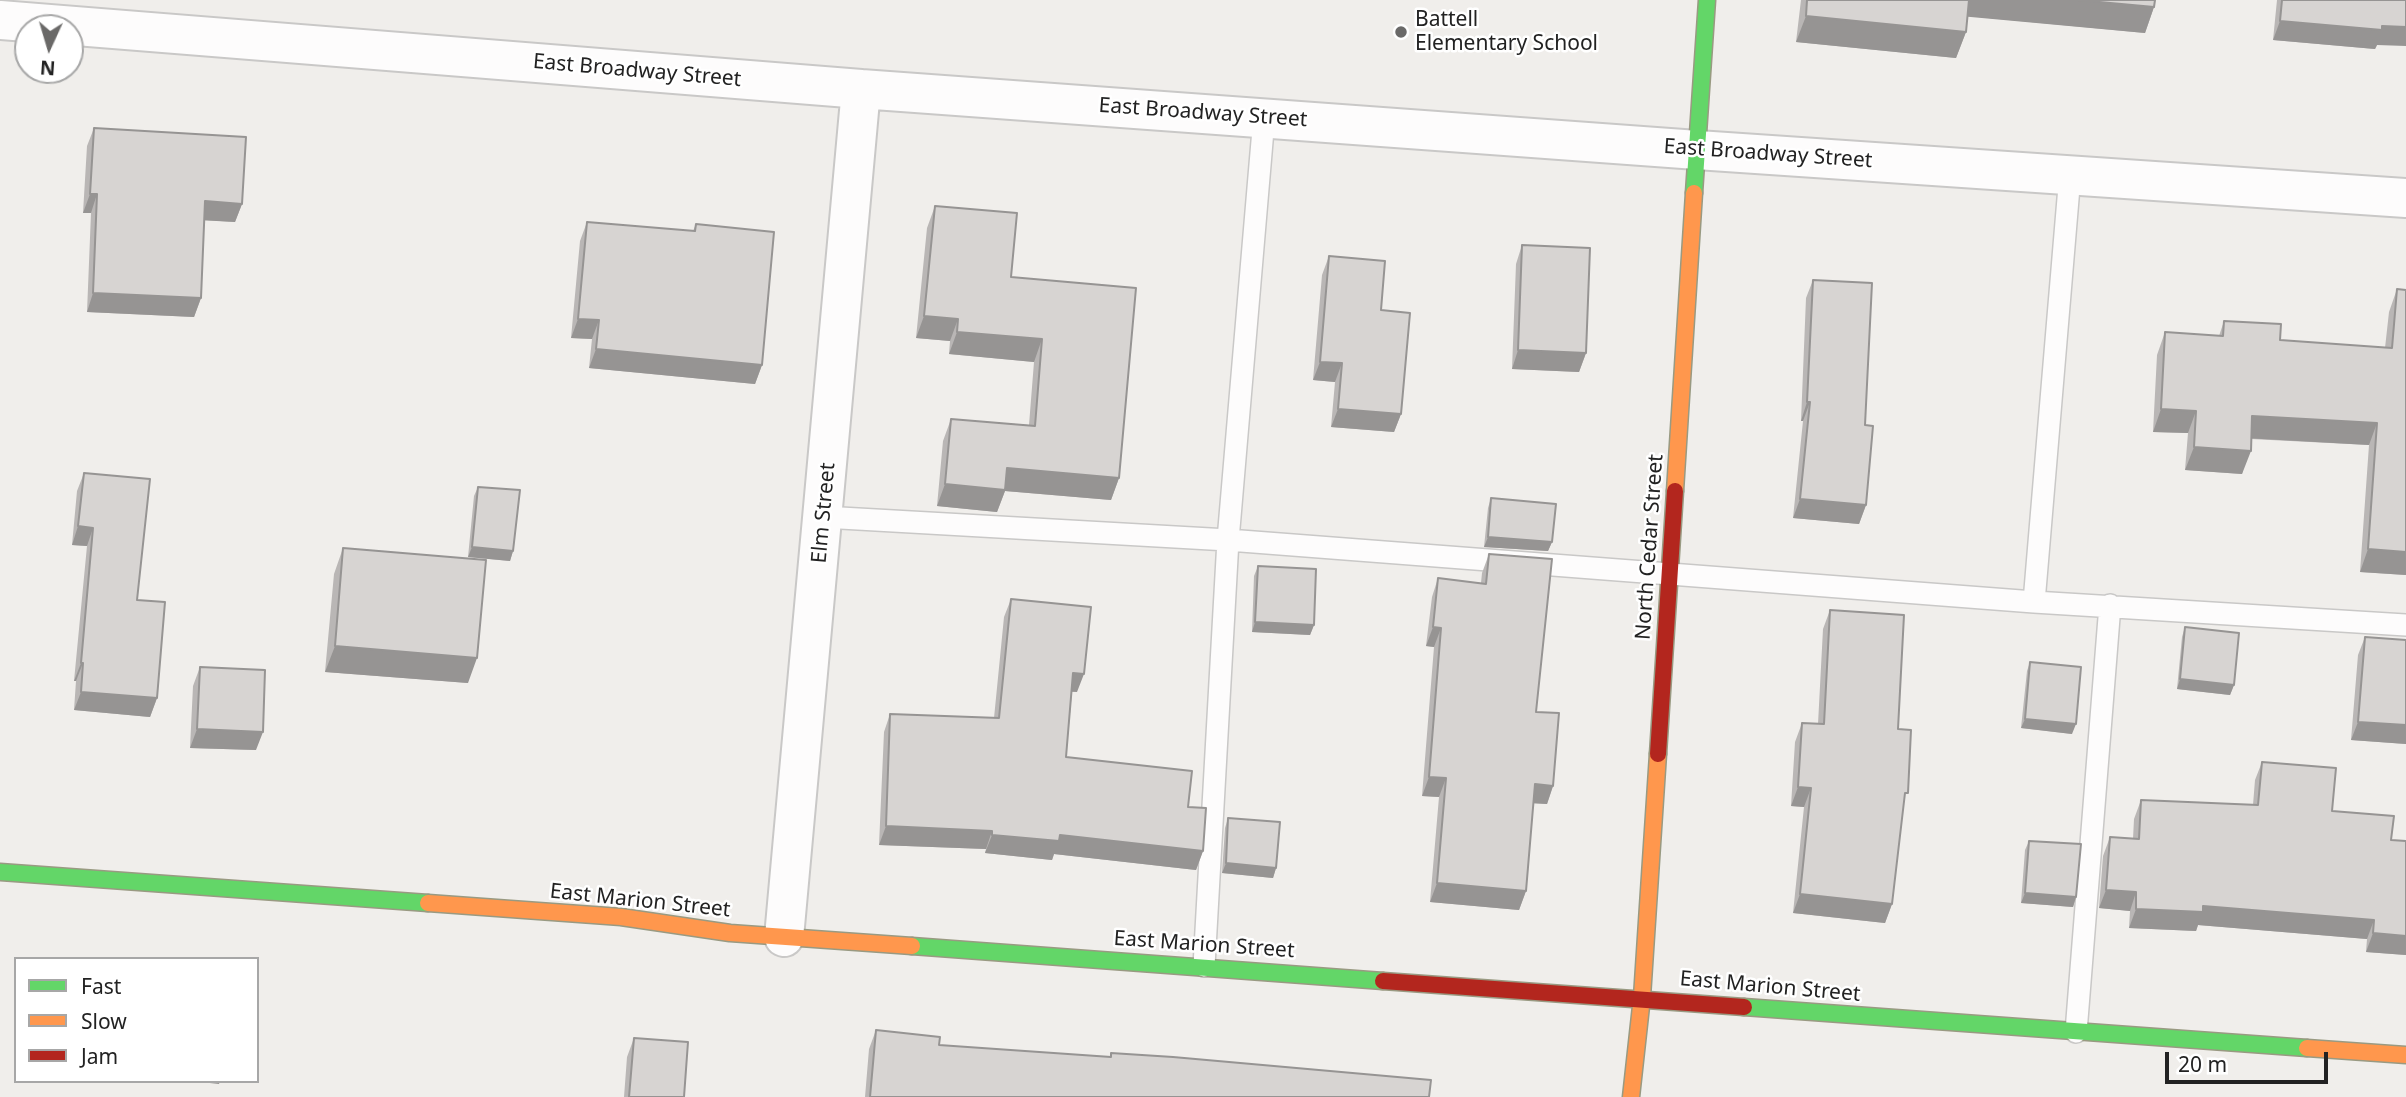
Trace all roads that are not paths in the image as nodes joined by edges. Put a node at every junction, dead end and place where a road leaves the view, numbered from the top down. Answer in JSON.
{"nodes":[{"id":1,"x":1707,"y":0,"type":"edge"},
{"id":2,"x":0,"y":20,"type":"edge"},
{"id":3,"x":861,"y":89,"type":"junction"},
{"id":4,"x":1264,"y":118,"type":"junction"},
{"id":5,"x":1697,"y":150,"type":"junction"},
{"id":6,"x":2070,"y":175,"type":"junction"},
{"id":7,"x":2406,"y":198,"type":"edge"},
{"id":8,"x":823,"y":517,"type":"junction"},
{"id":9,"x":1228,"y":540,"type":"junction"},
{"id":10,"x":1669,"y":575,"type":"junction"},
{"id":11,"x":2034,"y":602,"type":"junction"},
{"id":12,"x":2110,"y":605,"type":"junction"},
{"id":13,"x":2406,"y":625,"type":"edge"},
{"id":14,"x":0,"y":872,"type":"edge"},
{"id":15,"x":784,"y":937,"type":"junction"},
{"id":16,"x":1204,"y":966,"type":"junction"},
{"id":17,"x":1642,"y":998,"type":"junction"},
{"id":18,"x":2076,"y":1032,"type":"junction"},
{"id":19,"x":2406,"y":1055,"type":"edge"},
{"id":20,"x":1631,"y":1097,"type":"edge"}],
"edges":[{"from":1,"to":5,"type":"street","name":"North Cedar Street"},
{"from":2,"to":3,"type":"street","name":"East Broadway Street"},
{"from":3,"to":4,"type":"street","name":"East Broadway Street"},
{"from":3,"to":8,"type":"street","name":"Elm Street"},
{"from":4,"to":5,"type":"street","name":"East Broadway Street"},
{"from":4,"to":9,"type":"lane"},
{"from":5,"to":6,"type":"street","name":"East Broadway Street"},
{"from":5,"to":10,"type":"street","name":"North Cedar Street"},
{"from":6,"to":7,"type":"street","name":"East Broadway Street"},
{"from":6,"to":11,"type":"lane"},
{"from":8,"to":9,"type":"lane"},
{"from":8,"to":15,"type":"street","name":"Elm Street"},
{"from":9,"to":10,"type":"lane"},
{"from":9,"to":16,"type":"lane"},
{"from":10,"to":11,"type":"lane"},
{"from":10,"to":17,"type":"street","name":"North Cedar Street"},
{"from":11,"to":12,"type":"lane"},
{"from":12,"to":13,"type":"lane"},
{"from":12,"to":18,"type":"lane"},
{"from":14,"to":15,"type":"street","name":"East Marion Street"},
{"from":15,"to":16,"type":"street","name":"East Marion Street"},
{"from":16,"to":17,"type":"street","name":"East Marion Street"},
{"from":17,"to":18,"type":"street","name":"East Marion Street"},
{"from":17,"to":20,"type":"street","name":"North Cedar Street"},
{"from":18,"to":19,"type":"street","name":"East Marion Street"}]}
